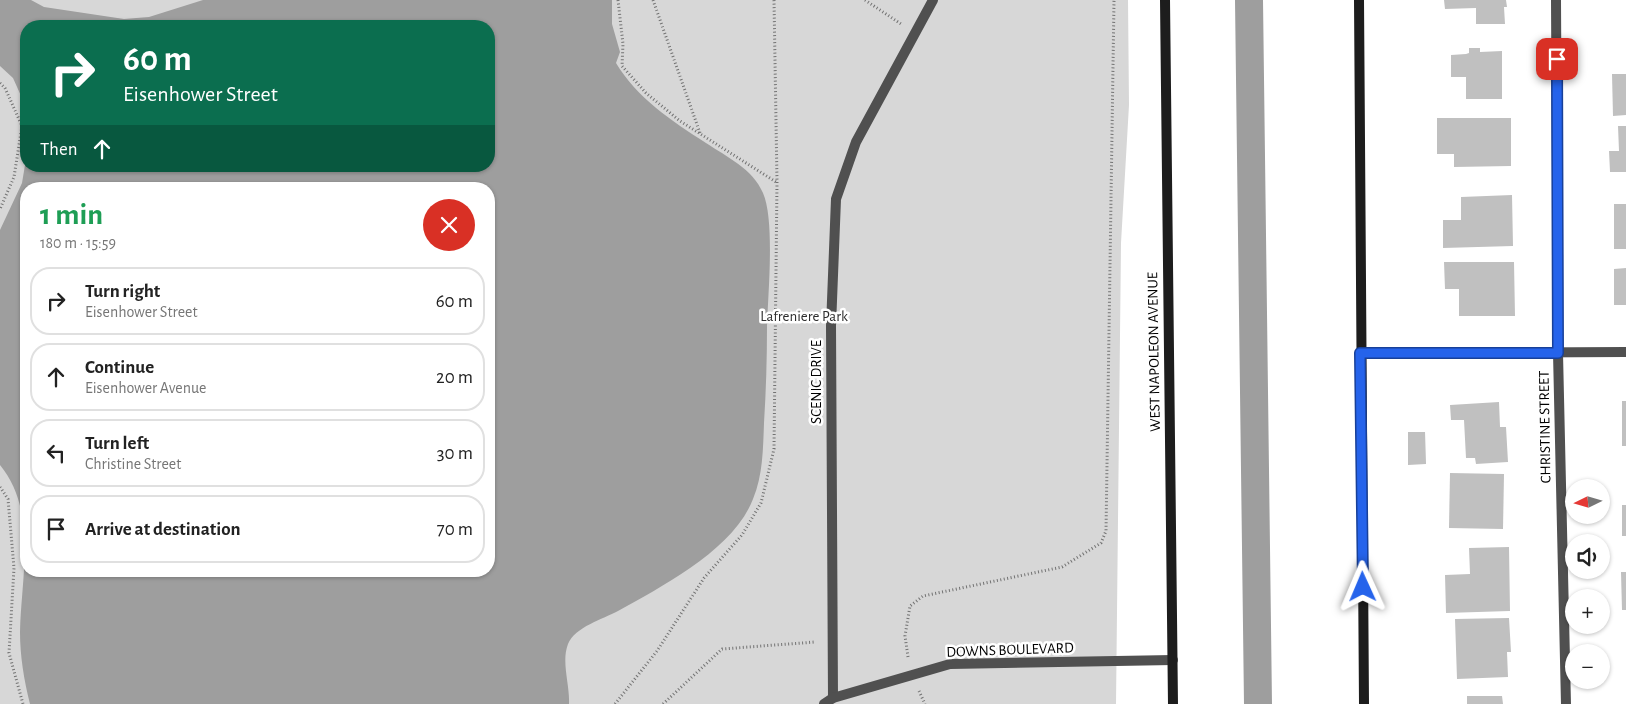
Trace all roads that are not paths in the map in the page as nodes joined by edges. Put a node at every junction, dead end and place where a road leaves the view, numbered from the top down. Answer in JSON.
{"nodes":[{"id":1,"x":934,"y":0,"type":"edge"},
{"id":2,"x":1165,"y":0,"type":"edge"},
{"id":3,"x":1358,"y":0,"type":"edge"},
{"id":4,"x":1556,"y":0,"type":"edge"},
{"id":5,"x":1626,"y":352,"type":"edge"},
{"id":6,"x":1360,"y":353,"type":"junction"},
{"id":7,"x":1558,"y":353,"type":"junction"},
{"id":8,"x":1173,"y":660,"type":"junction"},
{"id":9,"x":829,"y":701,"type":"edge"},
{"id":10,"x":1173,"y":704,"type":"edge"},
{"id":11,"x":1364,"y":704,"type":"edge"},
{"id":12,"x":1566,"y":704,"type":"edge"}],
"edges":[{"from":1,"to":9,"type":"street","name":"SCENIC DRIVE"},
{"from":2,"to":8,"type":"main road","name":"WEST NAPOLEON AVENUE"},
{"from":3,"to":6,"type":"main road"},
{"from":4,"to":7,"type":"street","name":"CHRISTINE STREET"},
{"from":5,"to":7,"type":"street"},
{"from":6,"to":7,"type":"street"},
{"from":6,"to":11,"type":"main road"},
{"from":7,"to":12,"type":"street","name":"CHRISTINE STREET"},
{"from":8,"to":9,"type":"street","name":"DOWNS BOULEVARD"},
{"from":8,"to":10,"type":"main road","name":"WEST NAPOLEON AVENUE"}]}
